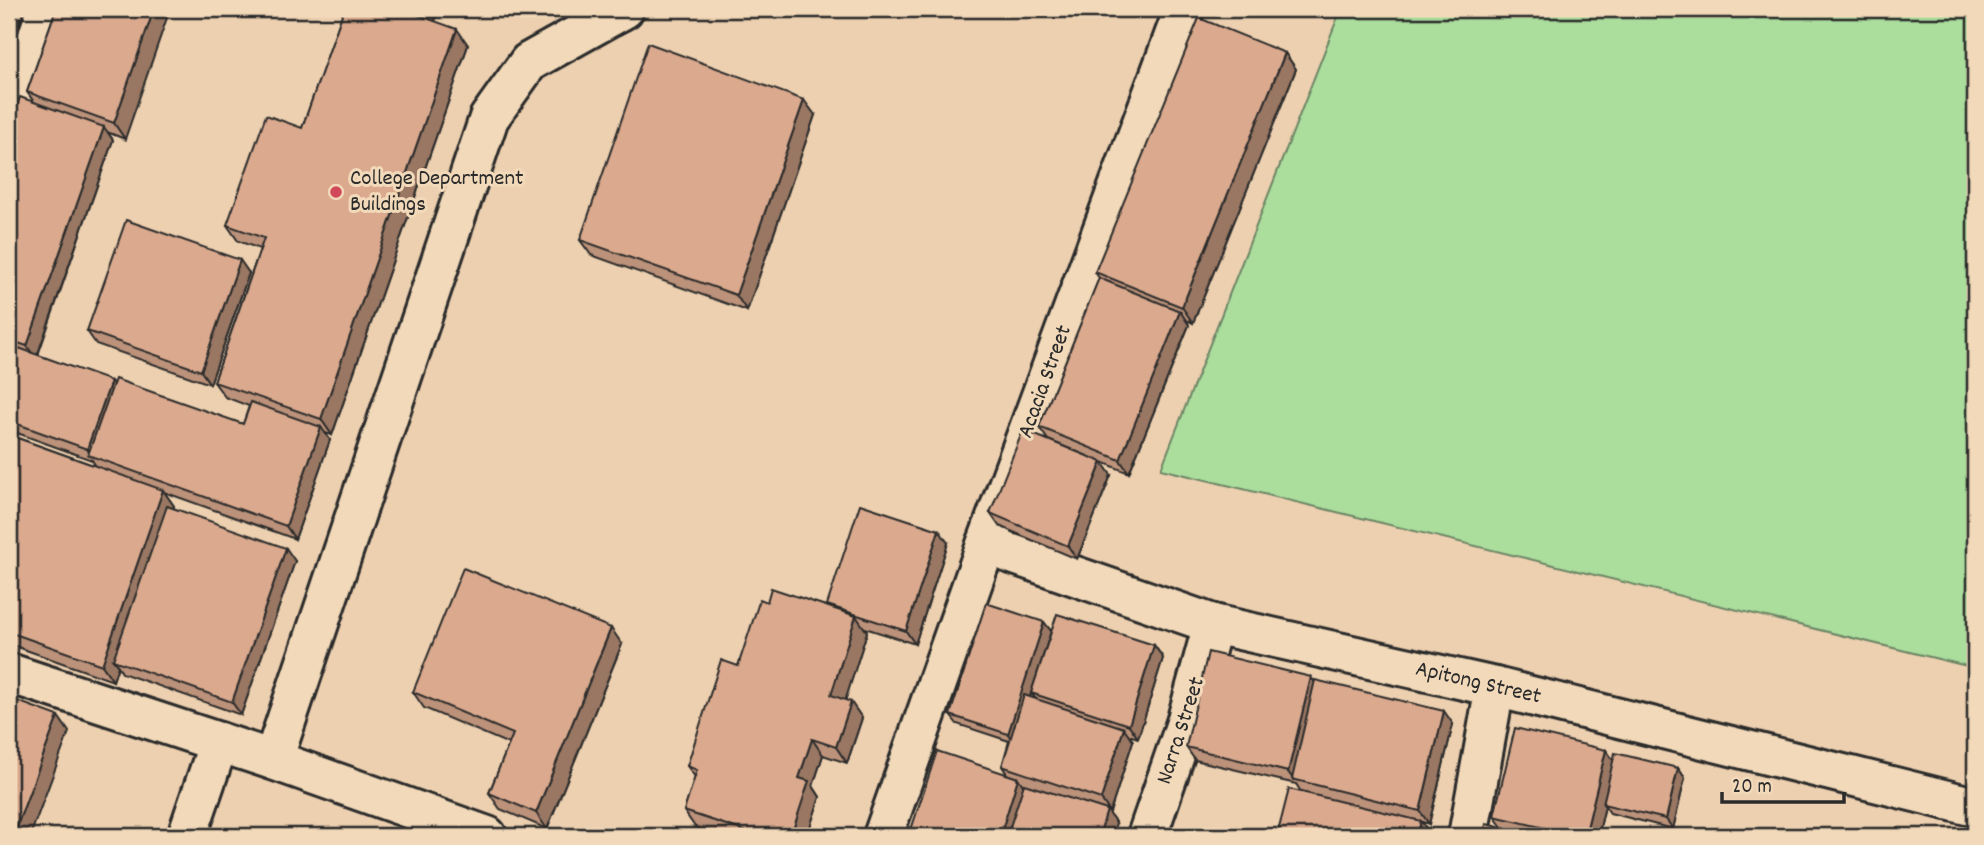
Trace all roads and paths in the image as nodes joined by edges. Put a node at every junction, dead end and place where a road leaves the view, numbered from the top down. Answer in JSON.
{"nodes":[{"id":1,"x":47,"y":9,"type":"edge"},
{"id":2,"x":624,"y":9,"type":"edge"},
{"id":3,"x":1184,"y":9,"type":"edge"},
{"id":4,"x":9,"y":123,"type":"edge"},
{"id":5,"x":986,"y":545,"type":"junction"},
{"id":6,"x":1213,"y":624,"type":"junction"},
{"id":7,"x":9,"y":673,"type":"edge"},
{"id":8,"x":1495,"y":687,"type":"junction"},
{"id":9,"x":219,"y":742,"type":"junction"},
{"id":10,"x":273,"y":760,"type":"junction"},
{"id":11,"x":1975,"y":807,"type":"edge"},
{"id":12,"x":187,"y":836,"type":"edge"},
{"id":13,"x":487,"y":836,"type":"edge"},
{"id":14,"x":883,"y":836,"type":"edge"},
{"id":15,"x":1147,"y":836,"type":"edge"},
{"id":16,"x":1468,"y":836,"type":"edge"}],
"edges":[{"from":1,"to":4,"type":"street"},
{"from":2,"to":10,"type":"street"},
{"from":3,"to":5,"type":"street","name":"Acacia Street"},
{"from":5,"to":6,"type":"street","name":"Apitong Street"},
{"from":5,"to":14,"type":"street","name":"Acacia Street"},
{"from":6,"to":8,"type":"street","name":"Apitong Street"},
{"from":6,"to":15,"type":"street","name":"Narra Street"},
{"from":7,"to":9,"type":"street"},
{"from":8,"to":11,"type":"street","name":"Apitong Street"},
{"from":8,"to":16,"type":"street"},
{"from":9,"to":10,"type":"street"},
{"from":9,"to":12,"type":"street"},
{"from":10,"to":13,"type":"street"}]}
